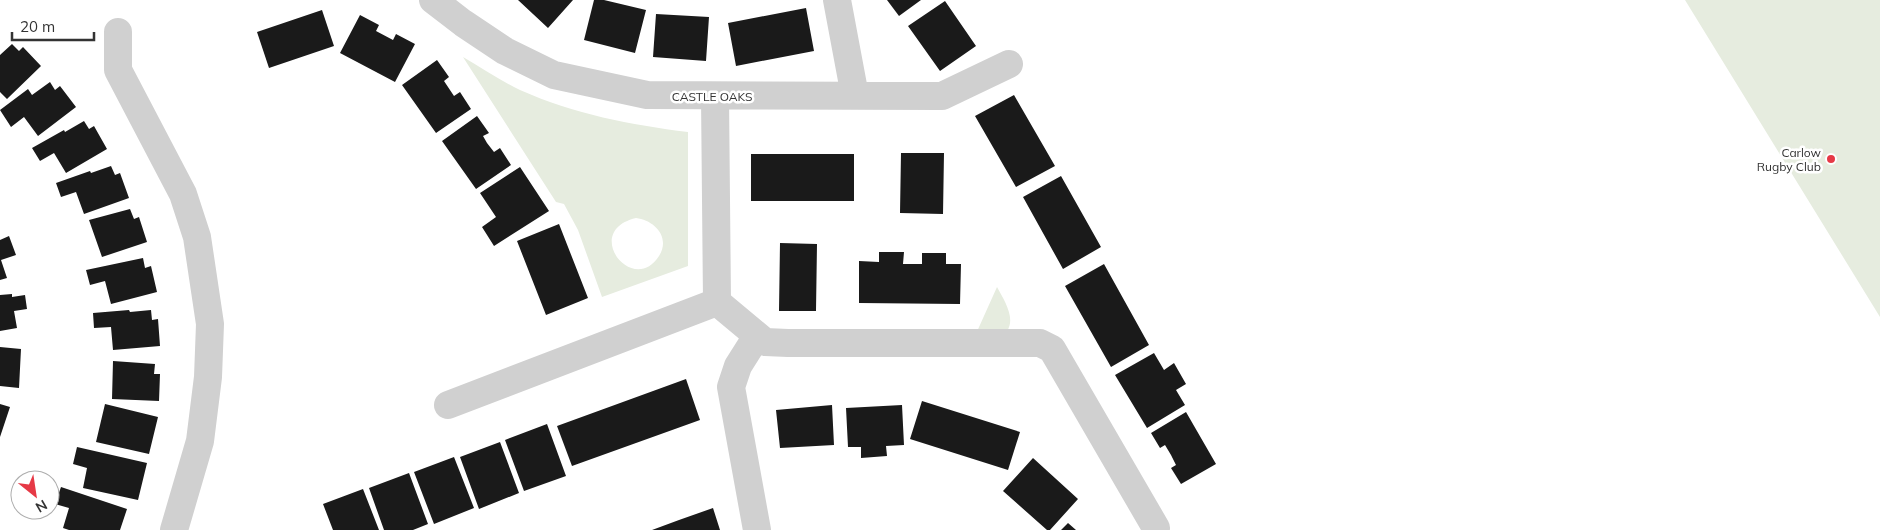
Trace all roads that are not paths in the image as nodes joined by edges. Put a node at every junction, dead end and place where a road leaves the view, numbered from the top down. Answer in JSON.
{"nodes":[{"id":1,"x":433,"y":0,"type":"edge"},
{"id":2,"x":836,"y":0,"type":"edge"},
{"id":3,"x":118,"y":32,"type":"dead end"},
{"id":4,"x":1008,"y":64,"type":"dead end"},
{"id":5,"x":715,"y":96,"type":"junction"},
{"id":6,"x":855,"y":96,"type":"junction"},
{"id":7,"x":718,"y":302,"type":"junction"},
{"id":8,"x":757,"y":336,"type":"junction"},
{"id":9,"x":448,"y":405,"type":"dead end"},
{"id":10,"x":1156,"y":528,"type":"dead end"},
{"id":11,"x":174,"y":530,"type":"edge"},
{"id":12,"x":757,"y":530,"type":"edge"}],
"edges":[{"from":1,"to":5,"type":"street","name":"CASTLE OAKS"},
{"from":2,"to":6,"type":"street"},
{"from":3,"to":11,"type":"street"},
{"from":4,"to":6,"type":"street","name":"CASTLE OAKS"},
{"from":5,"to":6,"type":"street","name":"CASTLE OAKS"},
{"from":5,"to":7,"type":"street"},
{"from":7,"to":8,"type":"street"},
{"from":7,"to":9,"type":"street"},
{"from":8,"to":10,"type":"street"},
{"from":8,"to":12,"type":"street"}]}
